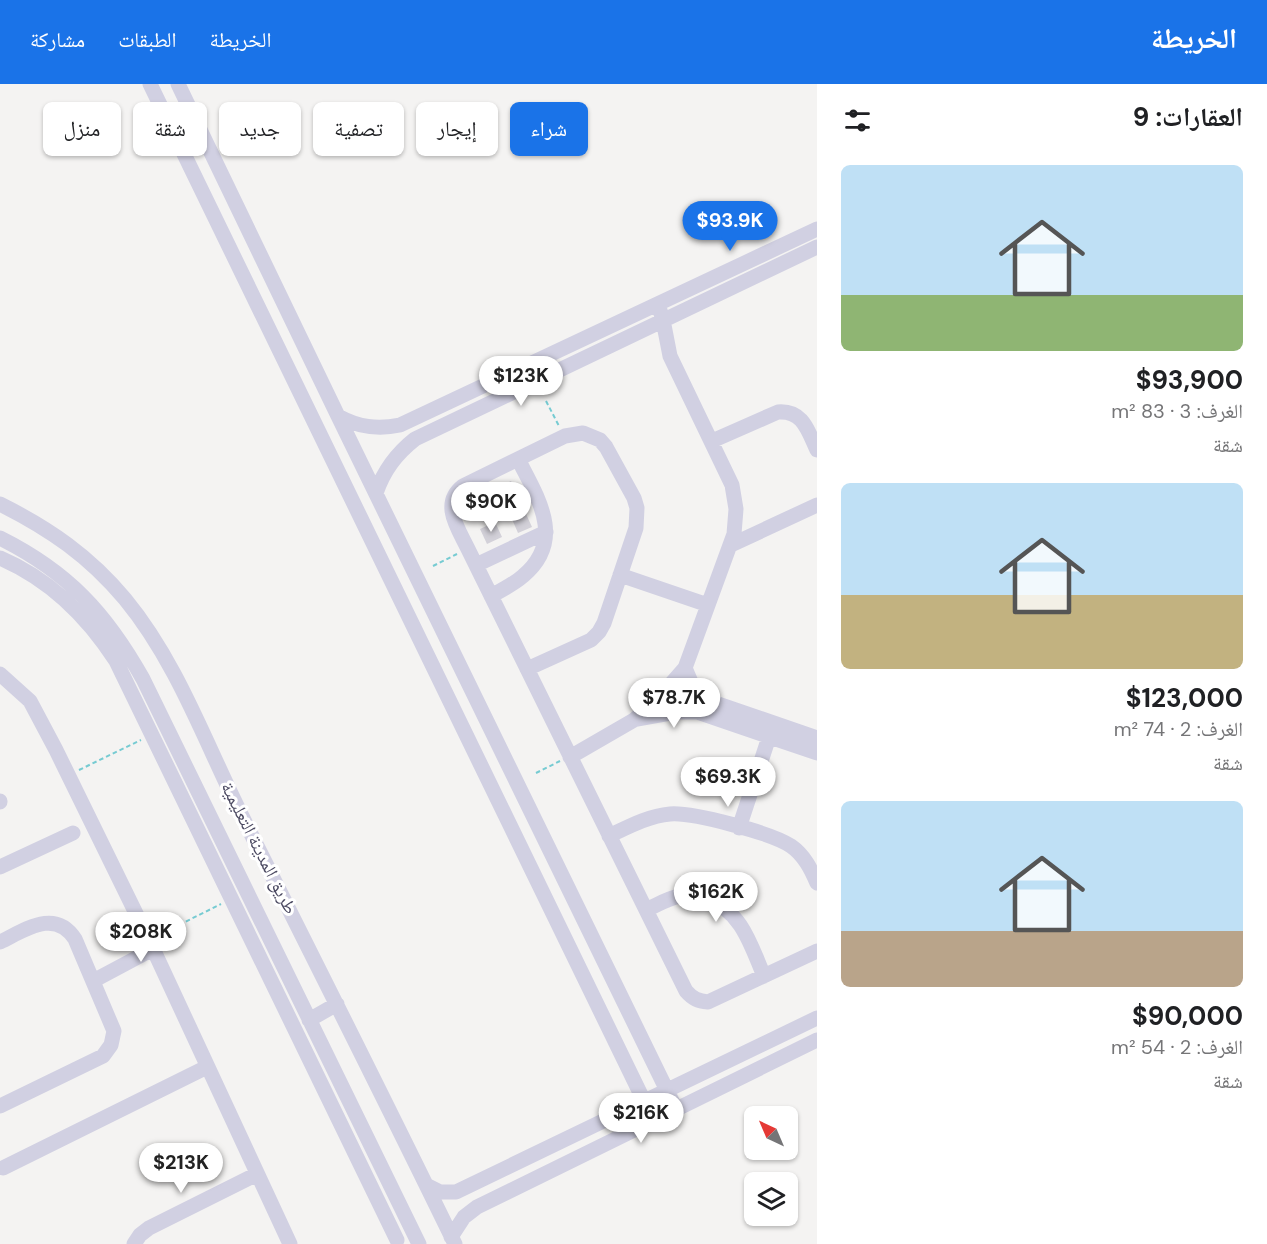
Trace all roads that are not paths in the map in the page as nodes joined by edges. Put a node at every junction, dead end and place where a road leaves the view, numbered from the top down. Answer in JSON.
{"nodes":[{"id":1,"x":150,"y":84,"type":"edge"},
{"id":2,"x":178,"y":84,"type":"edge"},
{"id":3,"x":817,"y":229,"type":"edge"},
{"id":4,"x":817,"y":247,"type":"edge"},
{"id":5,"x":260,"y":252,"type":"junction"},
{"id":6,"x":236,"y":264,"type":"junction"},
{"id":7,"x":658,"y":304,"type":"junction"},
{"id":8,"x":639,"y":313,"type":"junction"},
{"id":9,"x":663,"y":320,"type":"junction"},
{"id":10,"x":645,"y":328,"type":"junction"},
{"id":11,"x":670,"y":356,"type":"junction"},
{"id":12,"x":338,"y":416,"type":"junction"},
{"id":13,"x":712,"y":441,"type":"junction"},
{"id":14,"x":817,"y":450,"type":"edge"},
{"id":15,"x":518,"y":459,"type":"junction"},
{"id":16,"x":376,"y":493,"type":"junction"},
{"id":17,"x":0,"y":504,"type":"edge"},
{"id":18,"x":817,"y":505,"type":"edge"},
{"id":19,"x":546,"y":532,"type":"junction"},
{"id":20,"x":0,"y":538,"type":"edge"},
{"id":21,"x":731,"y":545,"type":"junction"},
{"id":22,"x":0,"y":558,"type":"edge"},
{"id":23,"x":476,"y":564,"type":"junction"},
{"id":24,"x":620,"y":575,"type":"junction"},
{"id":25,"x":491,"y":596,"type":"junction"},
{"id":26,"x":708,"y":605,"type":"junction"},
{"id":27,"x":685,"y":668,"type":"junction"},
{"id":28,"x":527,"y":669,"type":"junction"},
{"id":29,"x":0,"y":674,"type":"edge"},
{"id":30,"x":634,"y":720,"type":"junction"},
{"id":31,"x":774,"y":722,"type":"junction"},
{"id":32,"x":769,"y":737,"type":"junction"},
{"id":33,"x":817,"y":738,"type":"edge"},
{"id":34,"x":817,"y":753,"type":"edge"},
{"id":35,"x":570,"y":757,"type":"junction"},
{"id":36,"x":739,"y":828,"type":"junction"},
{"id":37,"x":73,"y":833,"type":"dead end"},
{"id":38,"x":609,"y":836,"type":"junction"},
{"id":39,"x":3,"y":864,"type":"edge"},
{"id":40,"x":817,"y":883,"type":"edge"},
{"id":41,"x":646,"y":910,"type":"junction"},
{"id":42,"x":0,"y":942,"type":"edge"},
{"id":43,"x":151,"y":945,"type":"junction"},
{"id":44,"x":817,"y":951,"type":"edge"},
{"id":45,"x":764,"y":976,"type":"junction"},
{"id":46,"x":93,"y":981,"type":"junction"},
{"id":47,"x":337,"y":1004,"type":"junction"},
{"id":48,"x":817,"y":1018,"type":"edge"},
{"id":49,"x":309,"y":1020,"type":"junction"},
{"id":50,"x":817,"y":1040,"type":"edge"},
{"id":51,"x":207,"y":1067,"type":"junction"},
{"id":52,"x":667,"y":1090,"type":"junction"},
{"id":53,"x":644,"y":1101,"type":"junction"},
{"id":54,"x":0,"y":1106,"type":"edge"},
{"id":55,"x":676,"y":1109,"type":"junction"},
{"id":56,"x":3,"y":1168,"type":"dead end"},
{"id":57,"x":257,"y":1174,"type":"junction"},
{"id":58,"x":426,"y":1185,"type":"junction"},
{"id":59,"x":410,"y":1226,"type":"junction"},
{"id":60,"x":453,"y":1240,"type":"edge"},
{"id":61,"x":393,"y":1242,"type":"edge"},
{"id":62,"x":134,"y":1244,"type":"edge"},
{"id":63,"x":290,"y":1244,"type":"edge"},
{"id":64,"x":419,"y":1244,"type":"edge"}],
"edges":[{"from":1,"to":6,"type":"street"},
{"from":2,"to":5,"type":"street"},
{"from":3,"to":7,"type":"street"},
{"from":4,"to":9,"type":"street"},
{"from":5,"to":6,"type":"street"},
{"from":5,"to":12,"type":"street"},
{"from":6,"to":53,"type":"street"},
{"from":7,"to":8,"type":"street"},
{"from":7,"to":9,"type":"street"},
{"from":8,"to":10,"type":"street"},
{"from":8,"to":12,"type":"street"},
{"from":9,"to":10,"type":"street"},
{"from":9,"to":11,"type":"street"},
{"from":10,"to":11,"type":"street"},
{"from":10,"to":16,"type":"street"},
{"from":11,"to":13,"type":"street"},
{"from":12,"to":16,"type":"street"},
{"from":13,"to":14,"type":"street"},
{"from":13,"to":21,"type":"street"},
{"from":15,"to":19,"type":"street"},
{"from":15,"to":23,"type":"street"},
{"from":15,"to":24,"type":"street"},
{"from":16,"to":52,"type":"street"},
{"from":17,"to":47,"type":"street","name":"طريق المدينة التعليمية"},
{"from":18,"to":21,"type":"street"},
{"from":19,"to":23,"type":"street"},
{"from":19,"to":25,"type":"street"},
{"from":20,"to":49,"type":"street","name":"طريق المدينة التعليمية"},
{"from":21,"to":26,"type":"street"},
{"from":22,"to":61,"type":"street"},
{"from":23,"to":25,"type":"street"},
{"from":24,"to":26,"type":"street"},
{"from":24,"to":28,"type":"street"},
{"from":25,"to":28,"type":"street"},
{"from":26,"to":27,"type":"street"},
{"from":27,"to":30,"type":"street"},
{"from":27,"to":31,"type":"street"},
{"from":28,"to":35,"type":"street"},
{"from":29,"to":43,"type":"street"},
{"from":30,"to":32,"type":"street"},
{"from":30,"to":35,"type":"street"},
{"from":31,"to":32,"type":"street"},
{"from":31,"to":33,"type":"street"},
{"from":32,"to":34,"type":"street"},
{"from":32,"to":36,"type":"street"},
{"from":35,"to":38,"type":"street"},
{"from":36,"to":38,"type":"street"},
{"from":36,"to":40,"type":"street"},
{"from":37,"to":39,"type":"street"},
{"from":38,"to":41,"type":"street"},
{"from":41,"to":45,"type":"street"},
{"from":41,"to":45,"type":"street"},
{"from":42,"to":46,"type":"street"},
{"from":43,"to":46,"type":"street"},
{"from":43,"to":51,"type":"street"},
{"from":44,"to":45,"type":"street"},
{"from":46,"to":54,"type":"street"},
{"from":47,"to":49,"type":"street"},
{"from":47,"to":58,"type":"street","name":"طريق المدينة التعليمية"},
{"from":48,"to":52,"type":"street"},
{"from":49,"to":59,"type":"street","name":"طريق المدينة التعليمية"},
{"from":50,"to":55,"type":"street"},
{"from":51,"to":56,"type":"street"},
{"from":51,"to":57,"type":"street"},
{"from":52,"to":53,"type":"street"},
{"from":52,"to":55,"type":"street"},
{"from":53,"to":58,"type":"street"},
{"from":55,"to":60,"type":"street"},
{"from":57,"to":62,"type":"street"},
{"from":57,"to":63,"type":"street"},
{"from":58,"to":60,"type":"street","name":"طريق المدينة التعليمية"},
{"from":59,"to":61,"type":"street"},
{"from":59,"to":64,"type":"street","name":"طريق المدينة التعليمية"}]}
